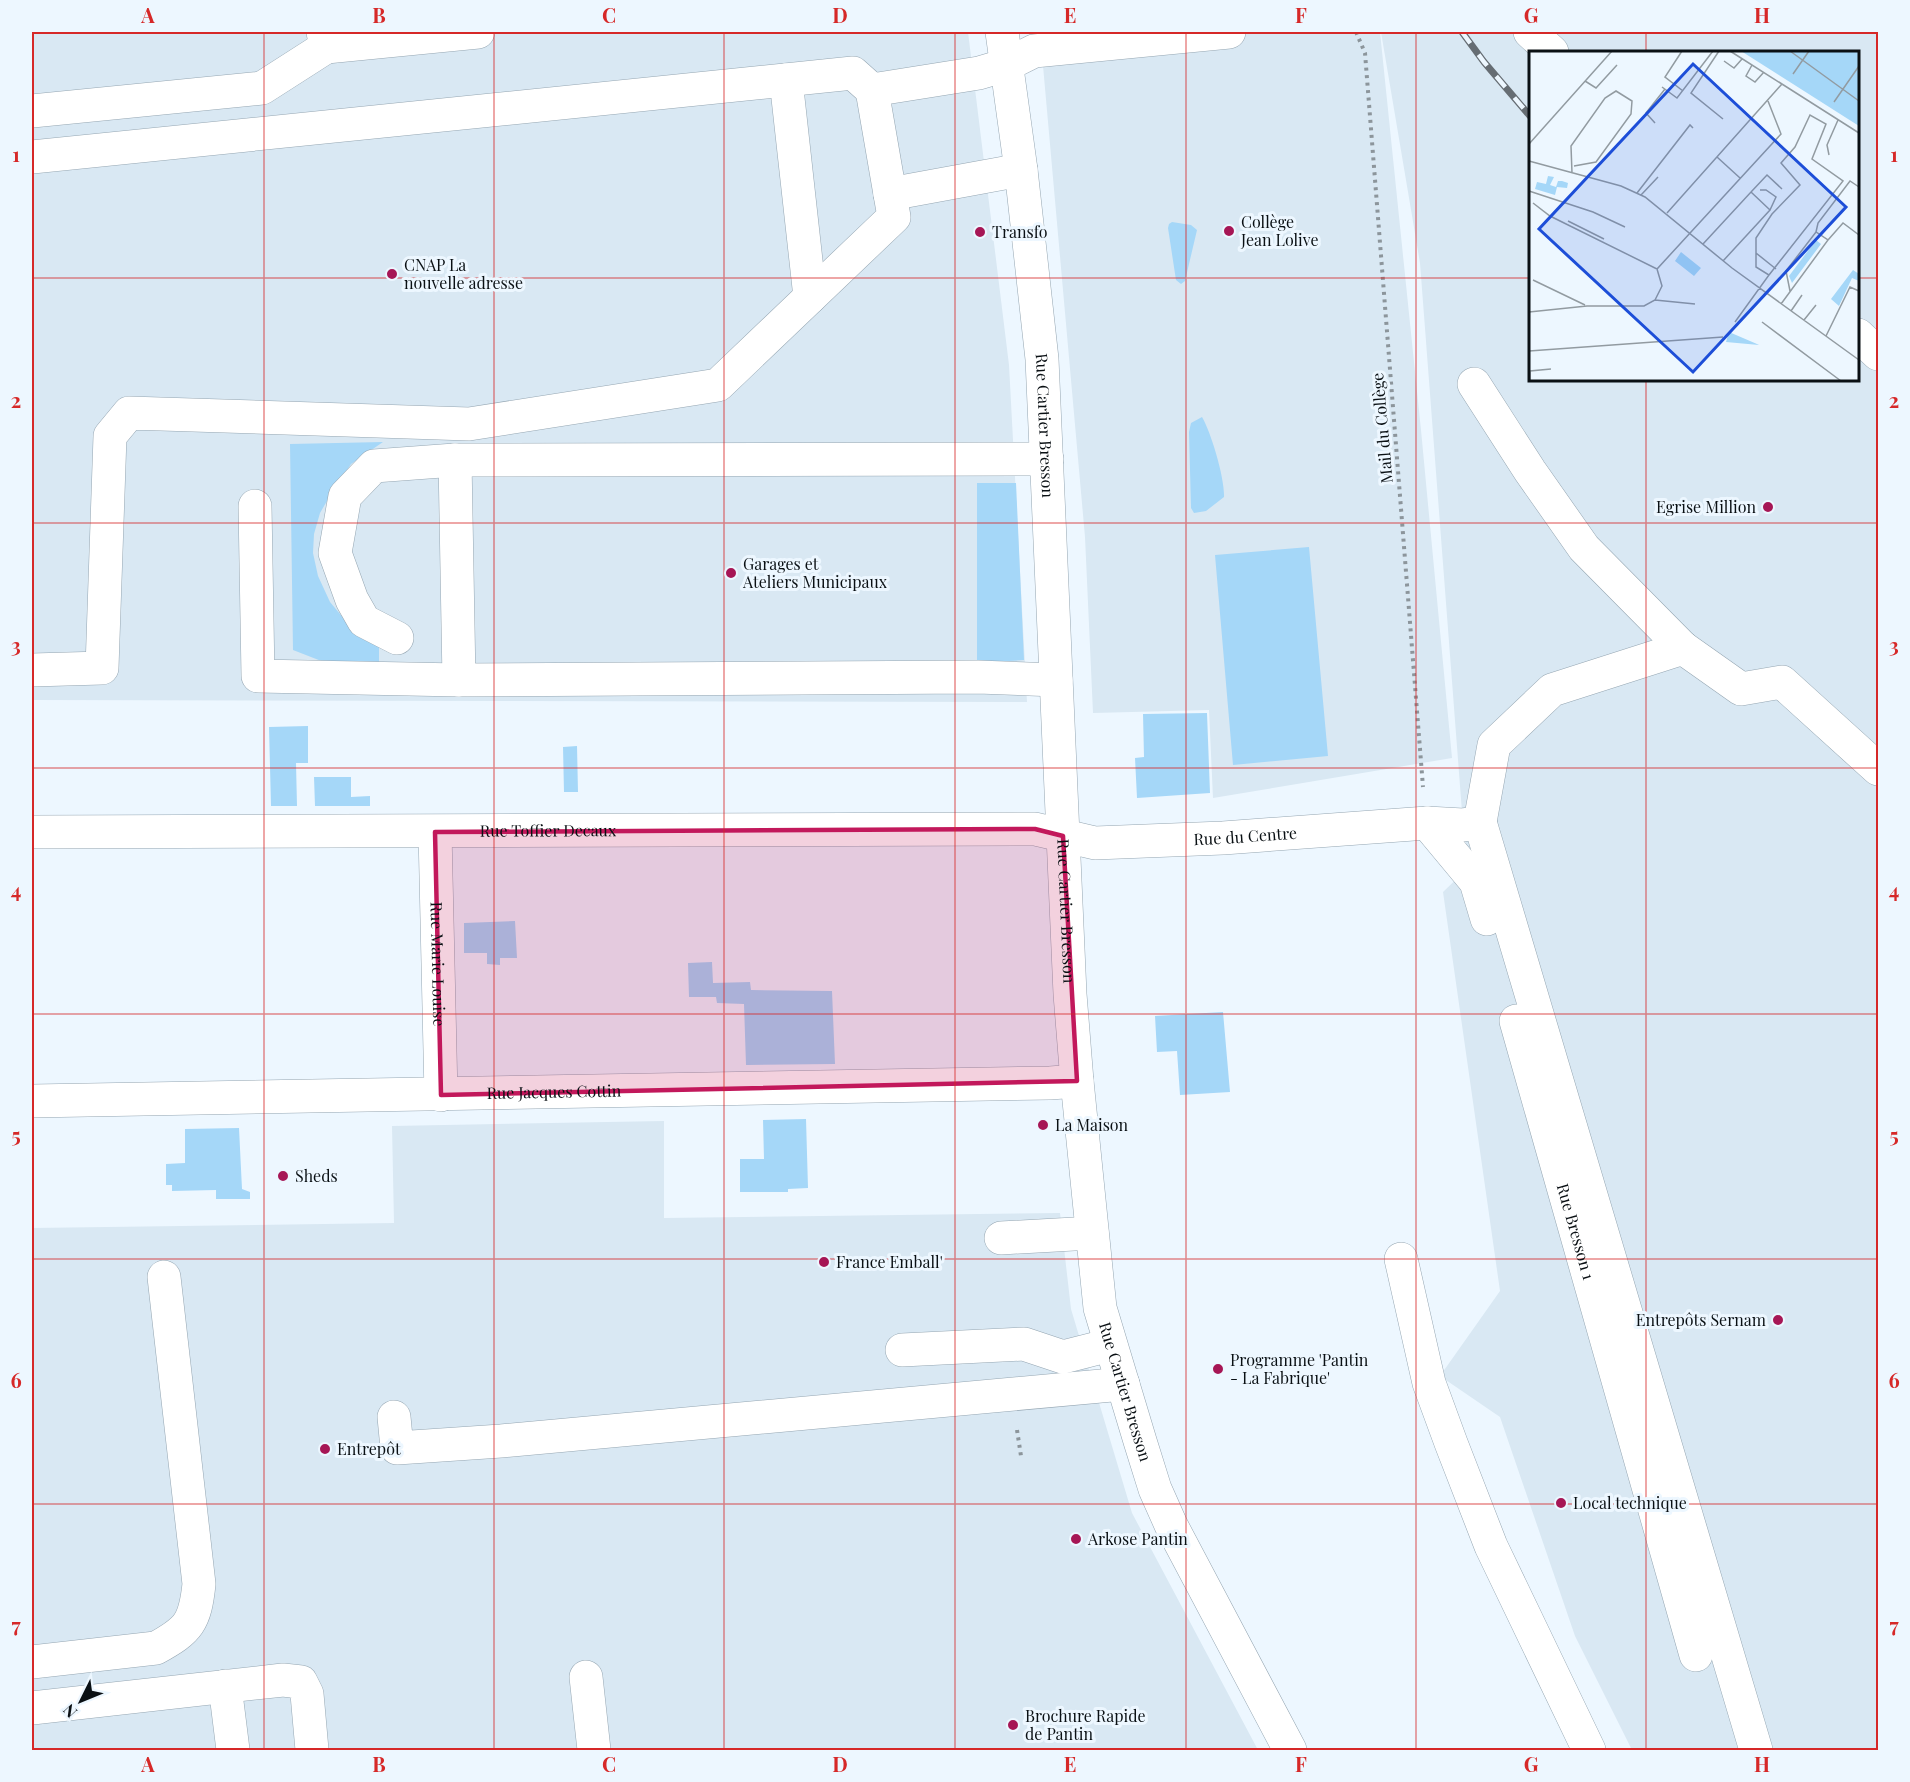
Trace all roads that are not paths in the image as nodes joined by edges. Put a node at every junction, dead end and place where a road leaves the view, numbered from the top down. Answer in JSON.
{"nodes":[{"id":1,"x":478,"y":32,"type":"edge"},
{"id":2,"x":1002,"y":32,"type":"edge"},
{"id":3,"x":1229,"y":32,"type":"edge"},
{"id":4,"x":1530,"y":32,"type":"edge"},
{"id":5,"x":324,"y":39,"type":"edge"},
{"id":6,"x":1551,"y":51,"type":"edge"},
{"id":7,"x":1006,"y":65,"type":"junction"},
{"id":8,"x":786,"y":80,"type":"junction"},
{"id":9,"x":872,"y":90,"type":"junction"},
{"id":10,"x":32,"y":111,"type":"edge"},
{"id":11,"x":32,"y":157,"type":"edge"},
{"id":12,"x":1021,"y":170,"type":"junction"},
{"id":13,"x":890,"y":194,"type":"junction"},
{"id":14,"x":810,"y":297,"type":"junction"},
{"id":15,"x":1859,"y":337,"type":"edge"},
{"id":16,"x":1878,"y":354,"type":"edge"},
{"id":17,"x":1474,"y":384,"type":"dead end"},
{"id":18,"x":1047,"y":459,"type":"junction"},
{"id":19,"x":455,"y":460,"type":"junction"},
{"id":20,"x":255,"y":506,"type":"dead end"},
{"id":21,"x":397,"y":638,"type":"dead end"},
{"id":22,"x":1683,"y":648,"type":"junction"},
{"id":23,"x":32,"y":670,"type":"edge"},
{"id":24,"x":459,"y":680,"type":"junction"},
{"id":25,"x":1056,"y":680,"type":"junction"},
{"id":26,"x":1878,"y":770,"type":"edge"},
{"id":27,"x":1480,"y":822,"type":"junction"},
{"id":28,"x":1427,"y":823,"type":"junction"},
{"id":29,"x":32,"y":832,"type":"edge"},
{"id":30,"x":435,"y":832,"type":"junction"},
{"id":31,"x":1062,"y":836,"type":"junction"},
{"id":32,"x":1077,"y":1081,"type":"junction"},
{"id":33,"x":441,"y":1095,"type":"junction"},
{"id":34,"x":32,"y":1101,"type":"edge"},
{"id":35,"x":1092,"y":1233,"type":"junction"},
{"id":36,"x":1000,"y":1238,"type":"dead end"},
{"id":37,"x":1401,"y":1259,"type":"dead end"},
{"id":38,"x":164,"y":1277,"type":"dead end"},
{"id":39,"x":1110,"y":1346,"type":"junction"},
{"id":40,"x":902,"y":1350,"type":"dead end"},
{"id":41,"x":1123,"y":1384,"type":"junction"},
{"id":42,"x":394,"y":1417,"type":"dead end"},
{"id":43,"x":1696,"y":1655,"type":"dead end"},
{"id":44,"x":32,"y":1662,"type":"edge"},
{"id":45,"x":586,"y":1677,"type":"dead end"},
{"id":46,"x":225,"y":1686,"type":"junction"},
{"id":47,"x":32,"y":1708,"type":"edge"},
{"id":48,"x":233,"y":1750,"type":"edge"},
{"id":49,"x":312,"y":1750,"type":"edge"},
{"id":50,"x":594,"y":1750,"type":"edge"},
{"id":51,"x":1290,"y":1750,"type":"edge"},
{"id":52,"x":1589,"y":1750,"type":"edge"},
{"id":53,"x":1756,"y":1750,"type":"edge"}],
"edges":[{"from":1,"to":5,"type":"street"},
{"from":2,"to":7,"type":"street","name":"Rue Cartier Bresson"},
{"from":3,"to":7,"type":"street"},
{"from":4,"to":6,"type":"street"},
{"from":5,"to":10,"type":"street"},
{"from":7,"to":9,"type":"street"},
{"from":7,"to":12,"type":"street","name":"Rue Cartier Bresson"},
{"from":8,"to":9,"type":"street"},
{"from":8,"to":11,"type":"street"},
{"from":8,"to":14,"type":"street"},
{"from":9,"to":13,"type":"street"},
{"from":12,"to":13,"type":"street"},
{"from":12,"to":18,"type":"street","name":"Rue Cartier Bresson"},
{"from":13,"to":14,"type":"street"},
{"from":14,"to":23,"type":"street"},
{"from":15,"to":16,"type":"street"},
{"from":17,"to":22,"type":"street"},
{"from":18,"to":19,"type":"street"},
{"from":18,"to":25,"type":"street","name":"Rue Cartier Bresson"},
{"from":19,"to":21,"type":"street"},
{"from":19,"to":24,"type":"street"},
{"from":20,"to":24,"type":"street"},
{"from":22,"to":26,"type":"street"},
{"from":22,"to":27,"type":"street"},
{"from":24,"to":25,"type":"street"},
{"from":25,"to":31,"type":"street","name":"Rue Cartier Bresson"},
{"from":27,"to":28,"type":"street","name":"Rue du Centre"},
{"from":27,"to":53,"type":"street"},
{"from":28,"to":31,"type":"street","name":"Rue du Centre"},
{"from":28,"to":43,"type":"street","name":"Rue Bresson 1"},
{"from":29,"to":30,"type":"street","name":"Rue Toffier Decaux"},
{"from":30,"to":31,"type":"street","name":"Rue Toffier Decaux"},
{"from":30,"to":33,"type":"street","name":"Rue Marie Louise"},
{"from":31,"to":32,"type":"street","name":"Rue Cartier Bresson"},
{"from":32,"to":33,"type":"street","name":"Rue Jacques Cottin"},
{"from":32,"to":35,"type":"street","name":"Rue Cartier Bresson"},
{"from":33,"to":34,"type":"street","name":"Rue Jacques Cottin"},
{"from":35,"to":36,"type":"street"},
{"from":35,"to":39,"type":"street","name":"Rue Cartier Bresson"},
{"from":37,"to":52,"type":"street"},
{"from":38,"to":44,"type":"street"},
{"from":39,"to":40,"type":"street"},
{"from":39,"to":41,"type":"street","name":"Rue Cartier Bresson"},
{"from":41,"to":42,"type":"street"},
{"from":41,"to":51,"type":"street","name":"Rue Cartier Bresson"},
{"from":45,"to":50,"type":"street"},
{"from":46,"to":47,"type":"street"},
{"from":46,"to":48,"type":"street"},
{"from":46,"to":49,"type":"street"}]}
